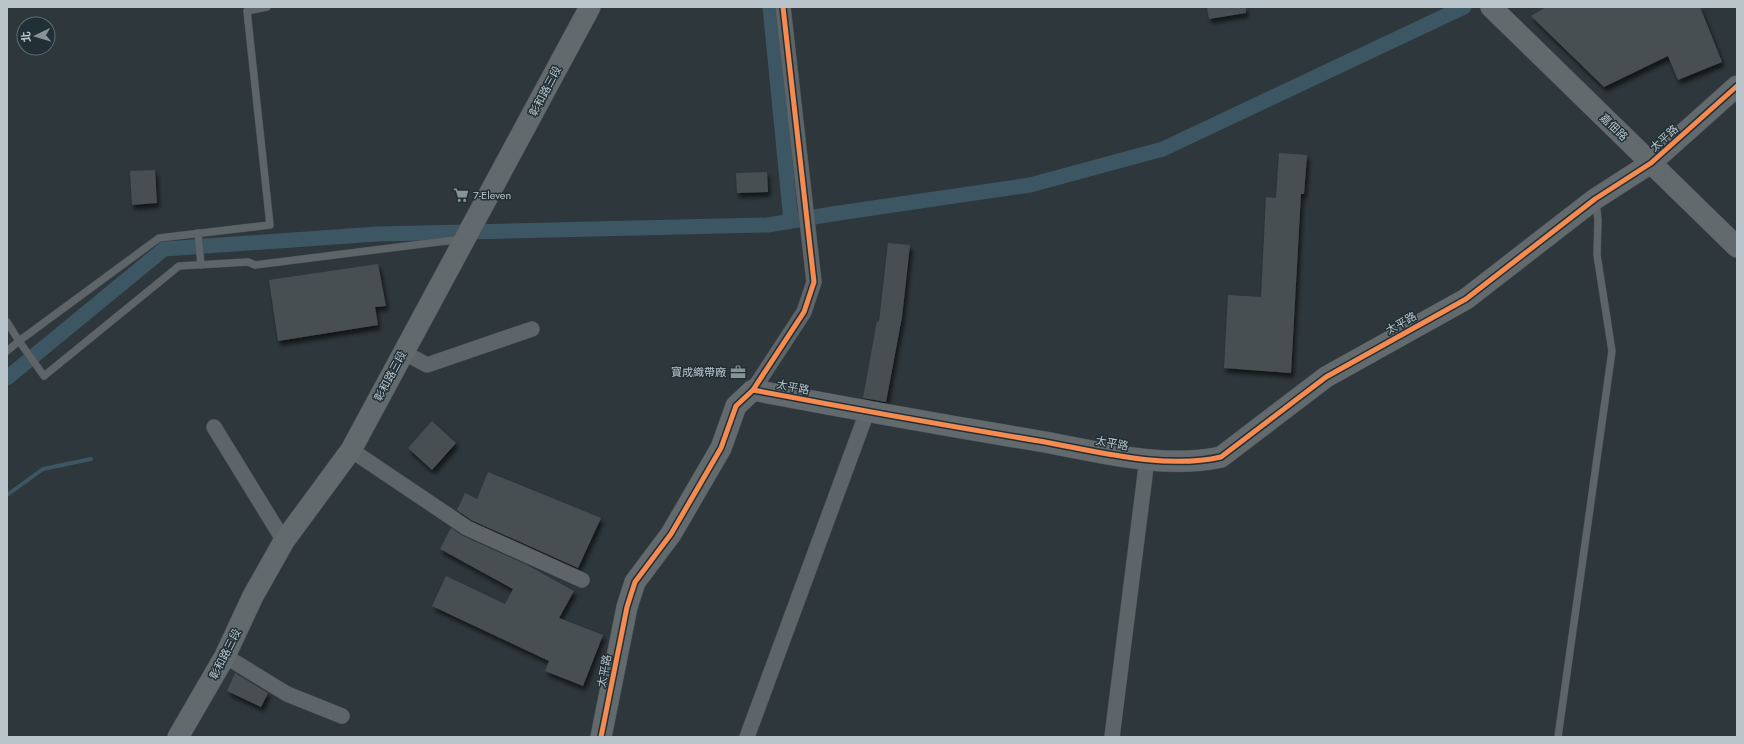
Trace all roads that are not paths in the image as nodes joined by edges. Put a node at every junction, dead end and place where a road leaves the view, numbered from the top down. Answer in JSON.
{"nodes":[{"id":1,"x":267,"y":7,"type":"edge"},
{"id":2,"x":590,"y":7,"type":"edge"},
{"id":3,"x":783,"y":7,"type":"edge"},
{"id":4,"x":1491,"y":7,"type":"edge"},
{"id":5,"x":1737,"y":86,"type":"edge"},
{"id":6,"x":1651,"y":163,"type":"junction"},
{"id":7,"x":1595,"y":199,"type":"junction"},
{"id":8,"x":198,"y":233,"type":"junction"},
{"id":9,"x":465,"y":239,"type":"junction"},
{"id":10,"x":1737,"y":246,"type":"edge"},
{"id":11,"x":201,"y":265,"type":"junction"},
{"id":12,"x":7,"y":322,"type":"edge"},
{"id":13,"x":532,"y":329,"type":"dead end"},
{"id":14,"x":19,"y":341,"type":"junction"},
{"id":15,"x":7,"y":351,"type":"edge"},
{"id":16,"x":403,"y":352,"type":"junction"},
{"id":17,"x":753,"y":390,"type":"junction"},
{"id":18,"x":867,"y":412,"type":"junction"},
{"id":19,"x":214,"y":427,"type":"dead end"},
{"id":20,"x":351,"y":450,"type":"junction"},
{"id":21,"x":1147,"y":459,"type":"junction"},
{"id":22,"x":284,"y":541,"type":"junction"},
{"id":23,"x":582,"y":580,"type":"dead end"},
{"id":24,"x":225,"y":656,"type":"junction"},
{"id":25,"x":342,"y":716,"type":"dead end"},
{"id":26,"x":178,"y":737,"type":"edge"},
{"id":27,"x":601,"y":737,"type":"edge"},
{"id":28,"x":747,"y":737,"type":"edge"},
{"id":29,"x":1112,"y":737,"type":"edge"},
{"id":30,"x":1558,"y":737,"type":"edge"}],
"edges":[{"from":1,"to":8,"type":"lane"},
{"from":2,"to":9,"type":"street","name":"彰和路三段"},
{"from":3,"to":17,"type":"street"},
{"from":4,"to":6,"type":"street","name":"嘉佃路"},
{"from":5,"to":6,"type":"street","name":"太平路"},
{"from":6,"to":7,"type":"street","name":"太平路"},
{"from":6,"to":10,"type":"street","name":"嘉佃路"},
{"from":7,"to":21,"type":"street","name":"太平路"},
{"from":7,"to":30,"type":"lane"},
{"from":8,"to":11,"type":"lane"},
{"from":8,"to":14,"type":"lane"},
{"from":9,"to":11,"type":"lane"},
{"from":9,"to":16,"type":"street","name":"彰和路三段"},
{"from":11,"to":14,"type":"lane"},
{"from":12,"to":14,"type":"lane"},
{"from":13,"to":16,"type":"street"},
{"from":14,"to":15,"type":"lane"},
{"from":16,"to":20,"type":"street","name":"彰和路三段"},
{"from":17,"to":18,"type":"street","name":"太平路"},
{"from":17,"to":27,"type":"street","name":"太平路"},
{"from":18,"to":21,"type":"street","name":"太平路"},
{"from":18,"to":28,"type":"street"},
{"from":19,"to":22,"type":"street"},
{"from":20,"to":22,"type":"street","name":"彰和路三段"},
{"from":20,"to":23,"type":"street"},
{"from":21,"to":29,"type":"street"},
{"from":22,"to":24,"type":"street","name":"彰和路三段"},
{"from":24,"to":25,"type":"street"},
{"from":24,"to":26,"type":"street","name":"彰和路三段"}]}
